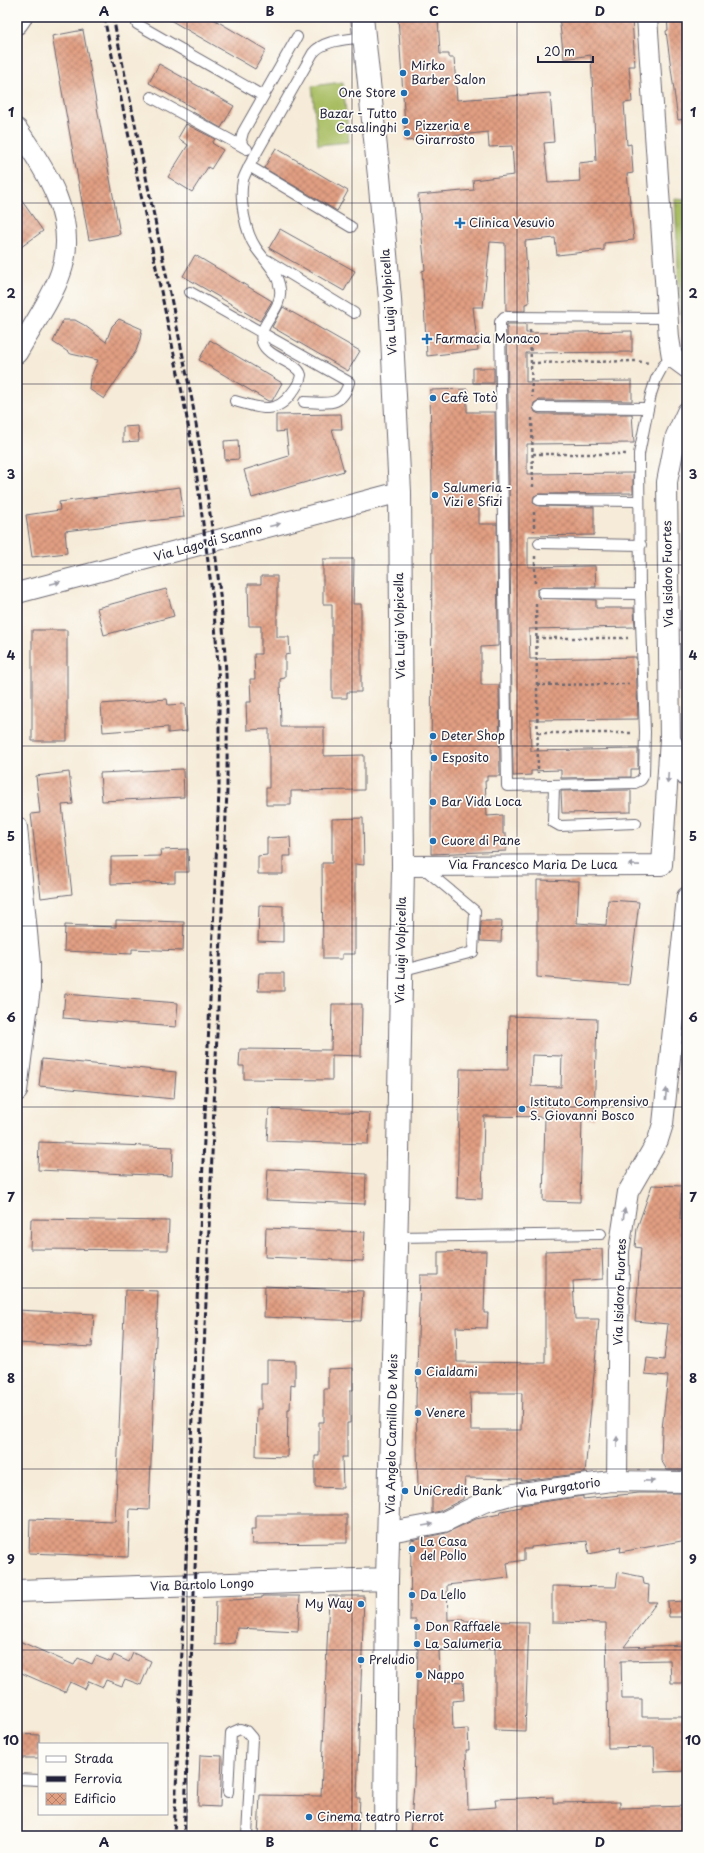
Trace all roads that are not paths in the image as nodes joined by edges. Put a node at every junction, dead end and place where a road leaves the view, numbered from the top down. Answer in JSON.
{"nodes":[{"id":1,"x":22,"y":17,"type":"edge"},
{"id":2,"x":647,"y":17,"type":"edge"},
{"id":3,"x":17,"y":24,"type":"edge"},
{"id":4,"x":137,"y":24,"type":"dead end"},
{"id":5,"x":363,"y":27,"type":"edge"},
{"id":6,"x":297,"y":37,"type":"dead end"},
{"id":7,"x":263,"y":96,"type":"junction"},
{"id":8,"x":152,"y":97,"type":"dead end"},
{"id":9,"x":17,"y":129,"type":"edge"},
{"id":10,"x":243,"y":147,"type":"junction"},
{"id":11,"x":256,"y":154,"type":"junction"},
{"id":12,"x":249,"y":166,"type":"junction"},
{"id":13,"x":351,"y":227,"type":"dead end"},
{"id":14,"x":266,"y":259,"type":"junction"},
{"id":15,"x":190,"y":292,"type":"dead end"},
{"id":16,"x":354,"y":313,"type":"dead end"},
{"id":17,"x":667,"y":318,"type":"junction"},
{"id":18,"x":262,"y":332,"type":"junction"},
{"id":19,"x":17,"y":353,"type":"edge"},
{"id":20,"x":674,"y":364,"type":"edge"},
{"id":21,"x":235,"y":401,"type":"dead end"},
{"id":22,"x":304,"y":402,"type":"dead end"},
{"id":23,"x":539,"y":407,"type":"dead end"},
{"id":24,"x":648,"y":408,"type":"junction"},
{"id":25,"x":687,"y":412,"type":"edge"},
{"id":26,"x":400,"y":492,"type":"junction"},
{"id":27,"x":539,"y":500,"type":"dead end"},
{"id":28,"x":638,"y":501,"type":"junction"},
{"id":29,"x":539,"y":543,"type":"dead end"},
{"id":30,"x":640,"y":545,"type":"junction"},
{"id":31,"x":17,"y":593,"type":"edge"},
{"id":32,"x":543,"y":593,"type":"dead end"},
{"id":33,"x":640,"y":594,"type":"junction"},
{"id":34,"x":670,"y":739,"type":"junction"},
{"id":35,"x":687,"y":777,"type":"edge"},
{"id":36,"x":554,"y":785,"type":"junction"},
{"id":37,"x":636,"y":823,"type":"dead end"},
{"id":38,"x":17,"y":827,"type":"edge"},
{"id":39,"x":662,"y":865,"type":"joint"},
{"id":40,"x":412,"y":866,"type":"junction"},
{"id":41,"x":687,"y":897,"type":"edge"},
{"id":42,"x":400,"y":971,"type":"junction"},
{"id":43,"x":17,"y":1091,"type":"edge"},
{"id":44,"x":601,"y":1234,"type":"dead end"},
{"id":45,"x":396,"y":1237,"type":"junction"},
{"id":46,"x":617,"y":1481,"type":"junction"},
{"id":47,"x":687,"y":1482,"type":"edge"},
{"id":48,"x":390,"y":1532,"type":"junction"},
{"id":49,"x":387,"y":1579,"type":"junction"},
{"id":50,"x":17,"y":1591,"type":"edge"},
{"id":51,"x":17,"y":1779,"type":"edge"},
{"id":52,"x":38,"y":1780,"type":"edge"},
{"id":53,"x":228,"y":1792,"type":"dead end"},
{"id":54,"x":248,"y":1836,"type":"edge"},
{"id":55,"x":385,"y":1836,"type":"edge"}],
"edges":[{"from":1,"to":3,"type":"street"},
{"from":2,"to":17,"type":"street"},
{"from":4,"to":7,"type":"lane"},
{"from":5,"to":11,"type":"lane"},
{"from":5,"to":26,"type":"street","name":"Via Luigi Volpicella"},
{"from":6,"to":7,"type":"lane"},
{"from":7,"to":10,"type":"lane"},
{"from":8,"to":10,"type":"lane"},
{"from":9,"to":19,"type":"street"},
{"from":10,"to":11,"type":"lane"},
{"from":11,"to":12,"type":"lane"},
{"from":12,"to":13,"type":"lane"},
{"from":12,"to":14,"type":"lane"},
{"from":14,"to":16,"type":"lane"},
{"from":14,"to":18,"type":"lane"},
{"from":15,"to":18,"type":"lane"},
{"from":17,"to":20,"type":"street"},
{"from":17,"to":36,"type":"lane"},
{"from":18,"to":21,"type":"lane"},
{"from":18,"to":22,"type":"lane"},
{"from":20,"to":24,"type":"lane"},
{"from":23,"to":24,"type":"lane"},
{"from":24,"to":28,"type":"lane"},
{"from":25,"to":34,"type":"street","name":"Via Isidoro Fuortes"},
{"from":31,"to":26,"type":"street","name":"Via Lago di Scanno","one_way":true},
{"from":26,"to":40,"type":"street","name":"Via Luigi Volpicella"},
{"from":27,"to":28,"type":"lane"},
{"from":28,"to":30,"type":"lane"},
{"from":29,"to":30,"type":"lane"},
{"from":30,"to":33,"type":"lane"},
{"from":32,"to":33,"type":"lane"},
{"from":33,"to":36,"type":"lane"},
{"from":34,"to":35,"type":"street","name":"Via Isidoro Fuortes"},
{"from":34,"to":39,"type":"street","name":"Via Isidoro Fuortes","one_way":true},
{"from":36,"to":37,"type":"lane"},
{"from":38,"to":43,"type":"street"},
{"from":39,"to":40,"type":"street","name":"Via Francesco Maria De Luca","one_way":true},
{"from":40,"to":42,"type":"street","name":"Via Luigi Volpicella"},
{"from":40,"to":42,"type":"lane"},
{"from":46,"to":41,"type":"street","name":"Via Isidoro Fuortes","one_way":true},
{"from":42,"to":45,"type":"street","name":"Via Luigi Volpicella"},
{"from":44,"to":45,"type":"lane"},
{"from":45,"to":48,"type":"street","name":"Via Angelo Camillo De Meis"},
{"from":46,"to":47,"type":"street","name":"Via Purgatorio","one_way":true},
{"from":48,"to":46,"type":"street","name":"Via Purgatorio","one_way":true},
{"from":48,"to":49,"type":"street","name":"Via Angelo Camillo De Meis"},
{"from":49,"to":50,"type":"street","name":"Via Bartolo Longo"},
{"from":49,"to":55,"type":"street","name":"Via Angelo Camillo De Meis"},
{"from":51,"to":52,"type":"lane"},
{"from":53,"to":54,"type":"lane"}]}
